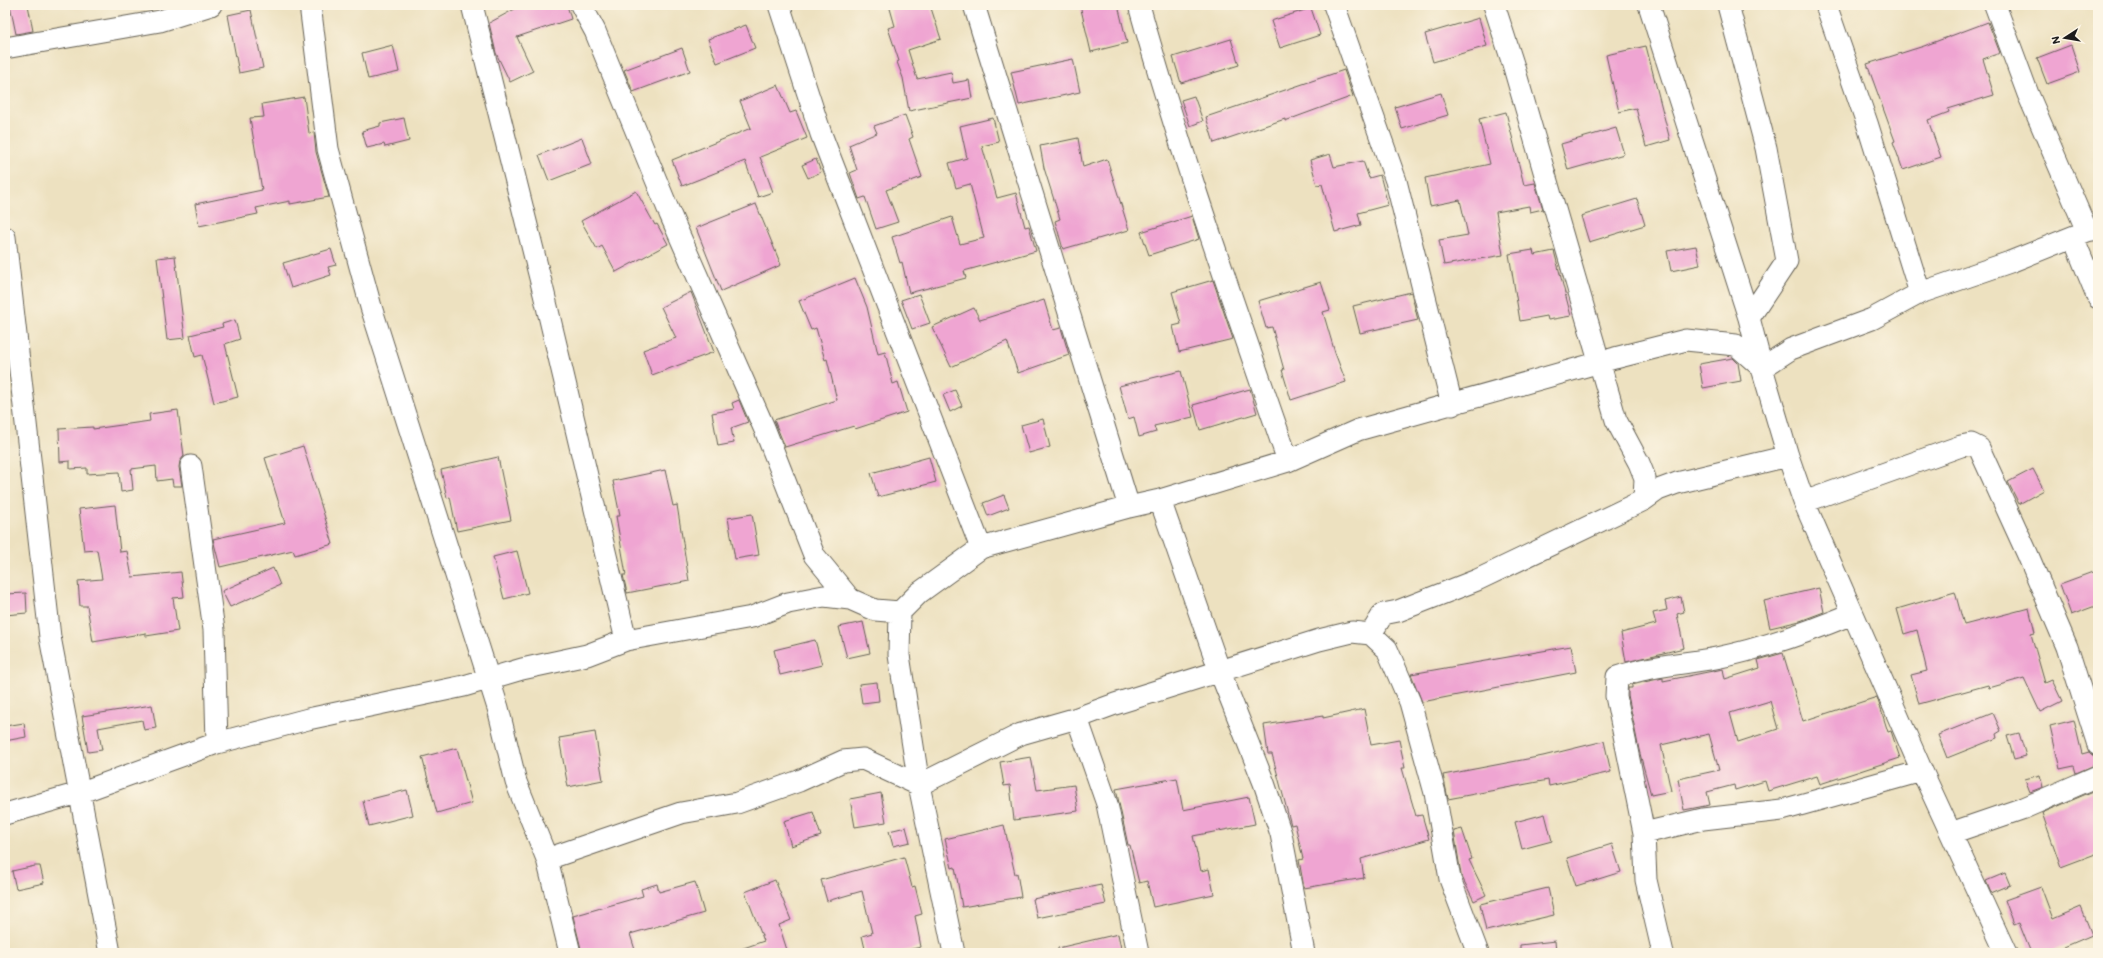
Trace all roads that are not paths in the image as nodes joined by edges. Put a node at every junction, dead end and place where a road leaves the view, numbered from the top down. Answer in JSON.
{"nodes":[{"id":1,"x":211,"y":5,"type":"edge"},
{"id":2,"x":310,"y":5,"type":"edge"},
{"id":3,"x":472,"y":5,"type":"edge"},
{"id":4,"x":581,"y":5,"type":"edge"},
{"id":5,"x":779,"y":5,"type":"edge"},
{"id":6,"x":974,"y":5,"type":"edge"},
{"id":7,"x":1139,"y":5,"type":"edge"},
{"id":8,"x":1334,"y":5,"type":"edge"},
{"id":9,"x":1494,"y":5,"type":"edge"},
{"id":10,"x":1649,"y":5,"type":"edge"},
{"id":11,"x":1728,"y":5,"type":"edge"},
{"id":12,"x":1826,"y":5,"type":"edge"},
{"id":13,"x":1995,"y":5,"type":"edge"},
{"id":14,"x":5,"y":48,"type":"edge"},
{"id":15,"x":2086,"y":232,"type":"edge"},
{"id":16,"x":5,"y":237,"type":"edge"},
{"id":17,"x":1920,"y":293,"type":"junction"},
{"id":18,"x":2098,"y":298,"type":"edge"},
{"id":19,"x":1749,"y":318,"type":"junction"},
{"id":20,"x":1600,"y":362,"type":"junction"},
{"id":21,"x":1762,"y":368,"type":"junction"},
{"id":22,"x":1452,"y":405,"type":"junction"},
{"id":23,"x":1788,"y":456,"type":"junction"},
{"id":24,"x":1288,"y":461,"type":"junction"},
{"id":25,"x":191,"y":466,"type":"dead end"},
{"id":26,"x":1160,"y":500,"type":"junction"},
{"id":27,"x":1644,"y":500,"type":"junction"},
{"id":28,"x":1804,"y":502,"type":"junction"},
{"id":29,"x":1129,"y":507,"type":"junction"},
{"id":30,"x":981,"y":548,"type":"junction"},
{"id":31,"x":850,"y":599,"type":"junction"},
{"id":32,"x":900,"y":612,"type":"junction"},
{"id":33,"x":1852,"y":614,"type":"junction"},
{"id":34,"x":1371,"y":634,"type":"junction"},
{"id":35,"x":626,"y":640,"type":"junction"},
{"id":36,"x":1220,"y":672,"type":"junction"},
{"id":37,"x":489,"y":679,"type":"junction"},
{"id":38,"x":1077,"y":718,"type":"junction"},
{"id":39,"x":217,"y":743,"type":"junction"},
{"id":40,"x":2098,"y":745,"type":"edge"},
{"id":41,"x":1922,"y":771,"type":"junction"},
{"id":42,"x":2098,"y":776,"type":"edge"},
{"id":43,"x":919,"y":785,"type":"junction"},
{"id":44,"x":79,"y":793,"type":"junction"},
{"id":45,"x":5,"y":814,"type":"edge"},
{"id":46,"x":1644,"y":833,"type":"junction"},
{"id":47,"x":1951,"y":833,"type":"junction"},
{"id":48,"x":547,"y":859,"type":"junction"},
{"id":49,"x":110,"y":953,"type":"edge"},
{"id":50,"x":570,"y":953,"type":"edge"},
{"id":51,"x":954,"y":953,"type":"edge"},
{"id":52,"x":1138,"y":953,"type":"edge"},
{"id":53,"x":1304,"y":953,"type":"edge"},
{"id":54,"x":1478,"y":953,"type":"edge"},
{"id":55,"x":1663,"y":953,"type":"edge"},
{"id":56,"x":2006,"y":953,"type":"edge"}],
"edges":[{"from":1,"to":14,"type":"street"},
{"from":2,"to":37,"type":"street"},
{"from":3,"to":35,"type":"street"},
{"from":4,"to":31,"type":"street"},
{"from":5,"to":30,"type":"street"},
{"from":6,"to":29,"type":"street"},
{"from":7,"to":24,"type":"street"},
{"from":8,"to":22,"type":"street"},
{"from":9,"to":20,"type":"street"},
{"from":10,"to":19,"type":"street"},
{"from":11,"to":19,"type":"street"},
{"from":12,"to":17,"type":"street"},
{"from":13,"to":15,"type":"street"},
{"from":15,"to":17,"type":"street"},
{"from":15,"to":18,"type":"street"},
{"from":16,"to":44,"type":"street"},
{"from":17,"to":21,"type":"street"},
{"from":19,"to":21,"type":"street"},
{"from":20,"to":21,"type":"street"},
{"from":20,"to":22,"type":"street"},
{"from":20,"to":27,"type":"street"},
{"from":21,"to":23,"type":"street"},
{"from":22,"to":24,"type":"street"},
{"from":23,"to":27,"type":"street"},
{"from":23,"to":28,"type":"street"},
{"from":24,"to":26,"type":"street"},
{"from":25,"to":39,"type":"street"},
{"from":26,"to":29,"type":"street"},
{"from":26,"to":36,"type":"street"},
{"from":27,"to":34,"type":"street"},
{"from":28,"to":33,"type":"street"},
{"from":28,"to":40,"type":"street"},
{"from":29,"to":30,"type":"street"},
{"from":30,"to":32,"type":"street"},
{"from":31,"to":32,"type":"street"},
{"from":31,"to":35,"type":"street"},
{"from":32,"to":43,"type":"street"},
{"from":33,"to":41,"type":"street"},
{"from":33,"to":46,"type":"street"},
{"from":34,"to":36,"type":"street"},
{"from":34,"to":54,"type":"street"},
{"from":35,"to":37,"type":"street"},
{"from":36,"to":38,"type":"street"},
{"from":36,"to":53,"type":"street"},
{"from":37,"to":39,"type":"street"},
{"from":37,"to":48,"type":"street"},
{"from":38,"to":43,"type":"street"},
{"from":38,"to":52,"type":"street"},
{"from":39,"to":44,"type":"street"},
{"from":41,"to":46,"type":"street"},
{"from":41,"to":47,"type":"street"},
{"from":42,"to":47,"type":"street"},
{"from":43,"to":48,"type":"street"},
{"from":43,"to":51,"type":"street"},
{"from":44,"to":45,"type":"street"},
{"from":44,"to":49,"type":"street"},
{"from":46,"to":55,"type":"street"},
{"from":47,"to":56,"type":"street"},
{"from":48,"to":50,"type":"street"}]}
